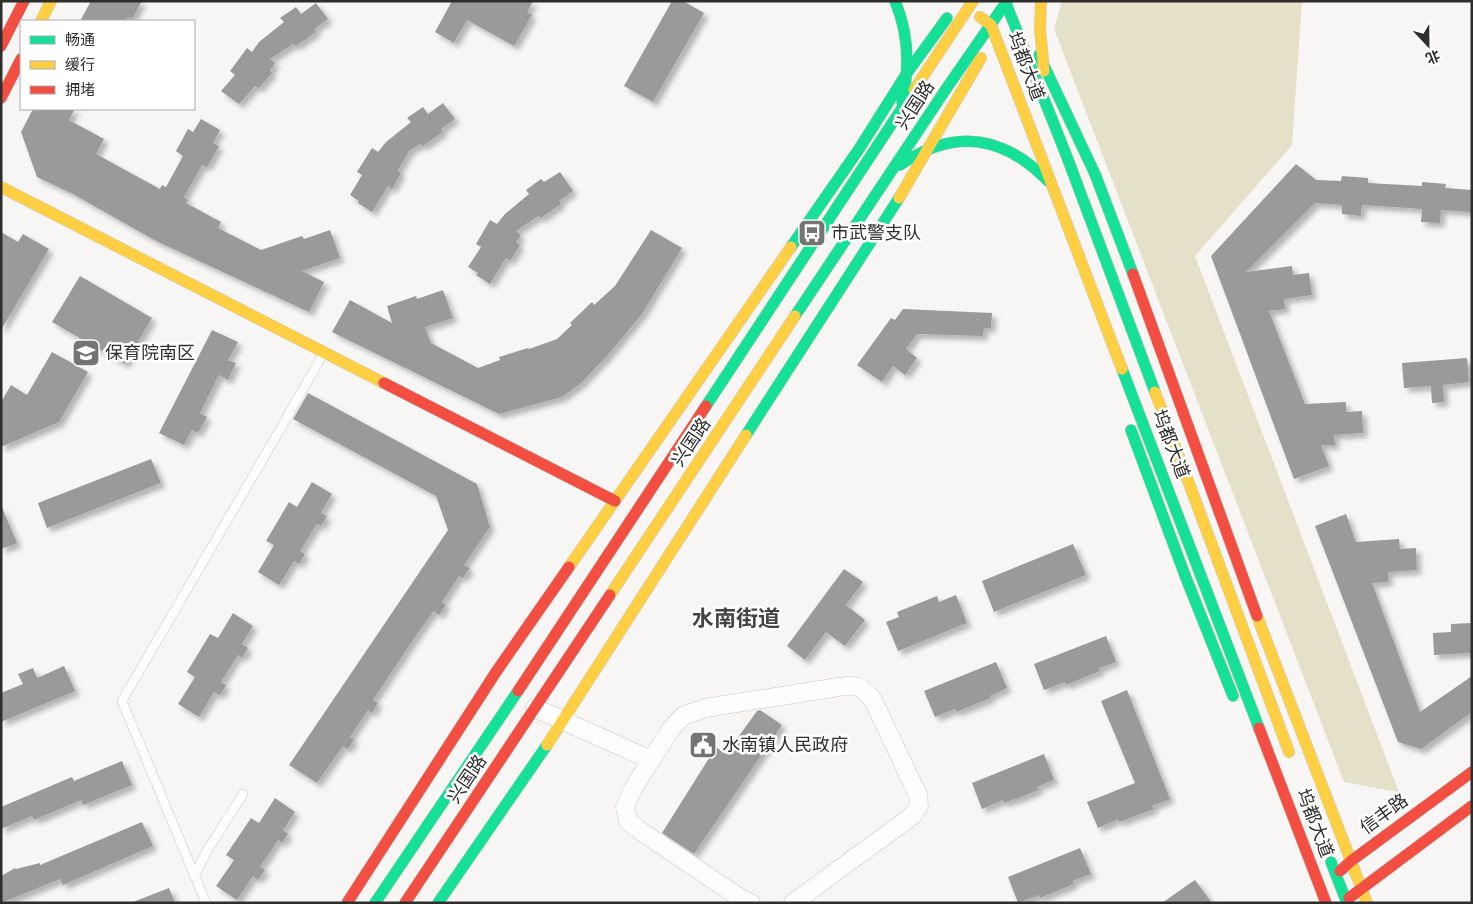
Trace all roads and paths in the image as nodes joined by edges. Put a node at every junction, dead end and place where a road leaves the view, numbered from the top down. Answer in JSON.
{"nodes":[{"id":1,"x":24,"y":1,"type":"edge"},
{"id":2,"x":51,"y":1,"type":"edge"},
{"id":3,"x":894,"y":1,"type":"edge"},
{"id":4,"x":1041,"y":1,"type":"edge"},
{"id":5,"x":1011,"y":3,"type":"edge"},
{"id":6,"x":953,"y":5,"type":"edge"},
{"id":7,"x":969,"y":9,"type":"edge"},
{"id":8,"x":42,"y":20,"type":"edge"},
{"id":9,"x":991,"y":34,"type":"junction"},
{"id":10,"x":1,"y":46,"type":"edge"},
{"id":11,"x":20,"y":61,"type":"edge"},
{"id":12,"x":1043,"y":62,"type":"junction"},
{"id":13,"x":907,"y":73,"type":"junction"},
{"id":14,"x":1,"y":98,"type":"edge"},
{"id":15,"x":897,"y":115,"type":"junction"},
{"id":16,"x":929,"y":148,"type":"junction"},
{"id":17,"x":1067,"y":157,"type":"junction"},
{"id":18,"x":1034,"y":165,"type":"junction"},
{"id":19,"x":892,"y":173,"type":"junction"},
{"id":20,"x":1,"y":187,"type":"edge"},
{"id":21,"x":1056,"y":192,"type":"junction"},
{"id":22,"x":1062,"y":245,"type":"dead end"},
{"id":23,"x":324,"y":352,"type":"junction"},
{"id":24,"x":1128,"y":421,"type":"dead end"},
{"id":25,"x":615,"y":501,"type":"junction"},
{"id":26,"x":535,"y":708,"type":"junction"},
{"id":27,"x":1238,"y":708,"type":"dead end"},
{"id":28,"x":563,"y":720,"type":"junction"},
{"id":29,"x":651,"y":760,"type":"junction"},
{"id":30,"x":1294,"y":764,"type":"dead end"},
{"id":31,"x":1472,"y":772,"type":"edge"},
{"id":32,"x":243,"y":794,"type":"dead end"},
{"id":33,"x":1472,"y":806,"type":"edge"},
{"id":34,"x":1289,"y":838,"type":"dead end"},
{"id":35,"x":1325,"y":848,"type":"dead end"},
{"id":36,"x":1351,"y":861,"type":"junction"},
{"id":37,"x":194,"y":876,"type":"junction"},
{"id":38,"x":1336,"y":876,"type":"junction"},
{"id":39,"x":1362,"y":888,"type":"junction"},
{"id":40,"x":1321,"y":889,"type":"junction"},
{"id":41,"x":1345,"y":902,"type":"edge"},
{"id":42,"x":206,"y":903,"type":"edge"},
{"id":43,"x":347,"y":903,"type":"edge"},
{"id":44,"x":375,"y":903,"type":"edge"},
{"id":45,"x":405,"y":903,"type":"edge"},
{"id":46,"x":438,"y":903,"type":"edge"},
{"id":47,"x":750,"y":903,"type":"edge"},
{"id":48,"x":793,"y":903,"type":"edge"},
{"id":49,"x":1314,"y":903,"type":"edge"},
{"id":50,"x":1326,"y":903,"type":"edge"},
{"id":51,"x":1368,"y":903,"type":"edge"}],
"edges":[{"from":1,"to":10,"type":"main road"},
{"from":2,"to":8,"type":"main road"},
{"from":3,"to":13,"type":"main road"},
{"from":4,"to":12,"type":"main road"},
{"from":5,"to":9,"type":"main road","name":"兴国路"},
{"from":5,"to":12,"type":"main road"},
{"from":5,"to":17,"type":"main road","name":"坞都大道"},
{"from":6,"to":7,"type":"main road","name":"坞都大道"},
{"from":6,"to":13,"type":"main road"},
{"from":7,"to":9,"type":"main road","name":"坞都大道"},
{"from":7,"to":15,"type":"main road","name":"兴国路"},
{"from":9,"to":16,"type":"main road"},
{"from":9,"to":18,"type":"main road"},
{"from":9,"to":19,"type":"main road","name":"兴国路"},
{"from":9,"to":21,"type":"main road","name":"坞都大道"},
{"from":11,"to":14,"type":"main road"},
{"from":12,"to":17,"type":"main road"},
{"from":12,"to":36,"type":"main road"},
{"from":13,"to":15,"type":"main road"},
{"from":13,"to":25,"type":"main road"},
{"from":15,"to":44,"type":"main road","name":"兴国路"},
{"from":16,"to":18,"type":"main road"},
{"from":16,"to":19,"type":"main road"},
{"from":16,"to":28,"type":"main road"},
{"from":17,"to":30,"type":"main road","name":"坞都大道"},
{"from":18,"to":21,"type":"main road"},
{"from":18,"to":22,"type":"main road"},
{"from":19,"to":26,"type":"main road","name":"兴国路"},
{"from":20,"to":23,"type":"main road"},
{"from":21,"to":40,"type":"main road","name":"坞都大道"},
{"from":23,"to":25,"type":"main road"},
{"from":23,"to":37,"type":"lane"},
{"from":24,"to":27,"type":"main road"},
{"from":25,"to":43,"type":"main road"},
{"from":26,"to":28,"type":"street"},
{"from":26,"to":45,"type":"main road","name":"兴国路"},
{"from":28,"to":29,"type":"street"},
{"from":28,"to":46,"type":"main road"},
{"from":29,"to":47,"type":"street"},
{"from":29,"to":48,"type":"street"},
{"from":31,"to":36,"type":"main road","name":"信丰路"},
{"from":32,"to":37,"type":"lane"},
{"from":33,"to":39,"type":"main road"},
{"from":34,"to":49,"type":"main road"},
{"from":35,"to":38,"type":"main road","name":"坞都大道"},
{"from":36,"to":38,"type":"main road","name":"信丰路"},
{"from":36,"to":39,"type":"main road"},
{"from":37,"to":42,"type":"lane"},
{"from":38,"to":40,"type":"main road","name":"信丰路"},
{"from":38,"to":41,"type":"main road","name":"坞都大道"},
{"from":39,"to":41,"type":"main road"},
{"from":39,"to":51,"type":"main road"},
{"from":40,"to":50,"type":"main road","name":"坞都大道"}]}
